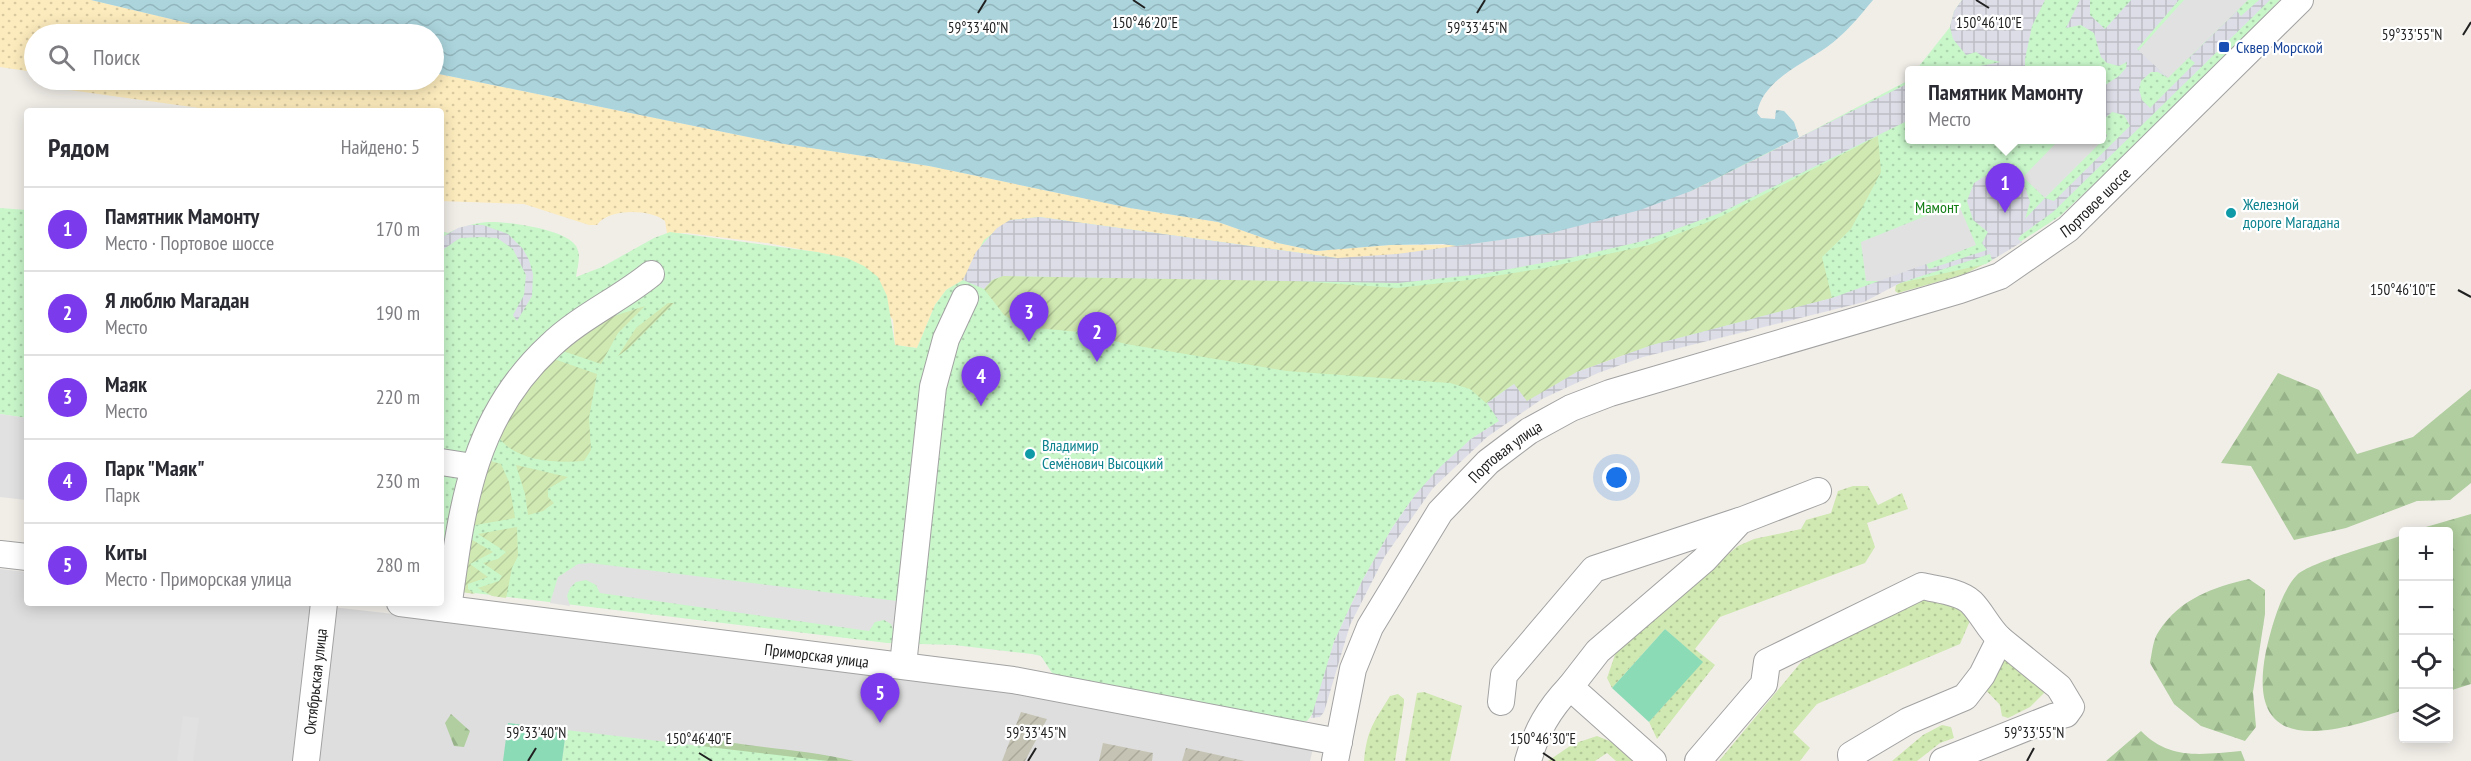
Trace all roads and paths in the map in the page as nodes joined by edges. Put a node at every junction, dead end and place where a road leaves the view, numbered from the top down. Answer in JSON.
{"nodes":[{"id":1,"x":2300,"y":0,"type":"edge"},
{"id":2,"x":651,"y":274,"type":"dead end"},
{"id":3,"x":965,"y":298,"type":"dead end"},
{"id":4,"x":1841,"y":323,"type":"joint"},
{"id":5,"x":444,"y":462,"type":"edge"},
{"id":6,"x":473,"y":467,"type":"junction"},
{"id":7,"x":1818,"y":490,"type":"dead end"},
{"id":8,"x":1740,"y":521,"type":"junction"},
{"id":9,"x":0,"y":554,"type":"edge"},
{"id":10,"x":24,"y":557,"type":"edge"},
{"id":11,"x":324,"y":606,"type":"edge"},
{"id":12,"x":424,"y":606,"type":"edge"},
{"id":13,"x":448,"y":609,"type":"junction"},
{"id":14,"x":2000,"y":639,"type":"junction"},
{"id":15,"x":903,"y":665,"type":"junction"},
{"id":16,"x":1570,"y":687,"type":"junction"},
{"id":17,"x":1501,"y":702,"type":"dead end"},
{"id":18,"x":1337,"y":751,"type":"edge"},
{"id":19,"x":306,"y":761,"type":"edge"},
{"id":20,"x":1528,"y":761,"type":"edge"},
{"id":21,"x":1653,"y":761,"type":"edge"},
{"id":22,"x":1698,"y":761,"type":"edge"},
{"id":23,"x":1852,"y":761,"type":"edge"},
{"id":24,"x":1943,"y":761,"type":"edge"}],
"edges":[{"from":1,"to":4,"type":"street","name":"Портовое шоссе"},
{"from":2,"to":6,"type":"street"},
{"from":3,"to":15,"type":"street"},
{"from":4,"to":18,"type":"street","name":"Портовая улица"},
{"from":5,"to":6,"type":"street"},
{"from":6,"to":13,"type":"street"},
{"from":7,"to":8,"type":"street"},
{"from":8,"to":16,"type":"street"},
{"from":8,"to":17,"type":"street"},
{"from":9,"to":10,"type":"street"},
{"from":11,"to":19,"type":"street","name":"Октябрьская улица"},
{"from":12,"to":13,"type":"street","name":"Приморская улица"},
{"from":13,"to":15,"type":"street","name":"Приморская улица"},
{"from":14,"to":22,"type":"street"},
{"from":14,"to":23,"type":"street"},
{"from":14,"to":24,"type":"street"},
{"from":15,"to":18,"type":"street","name":"Приморская улица"},
{"from":16,"to":20,"type":"street"},
{"from":16,"to":21,"type":"street"}]}
